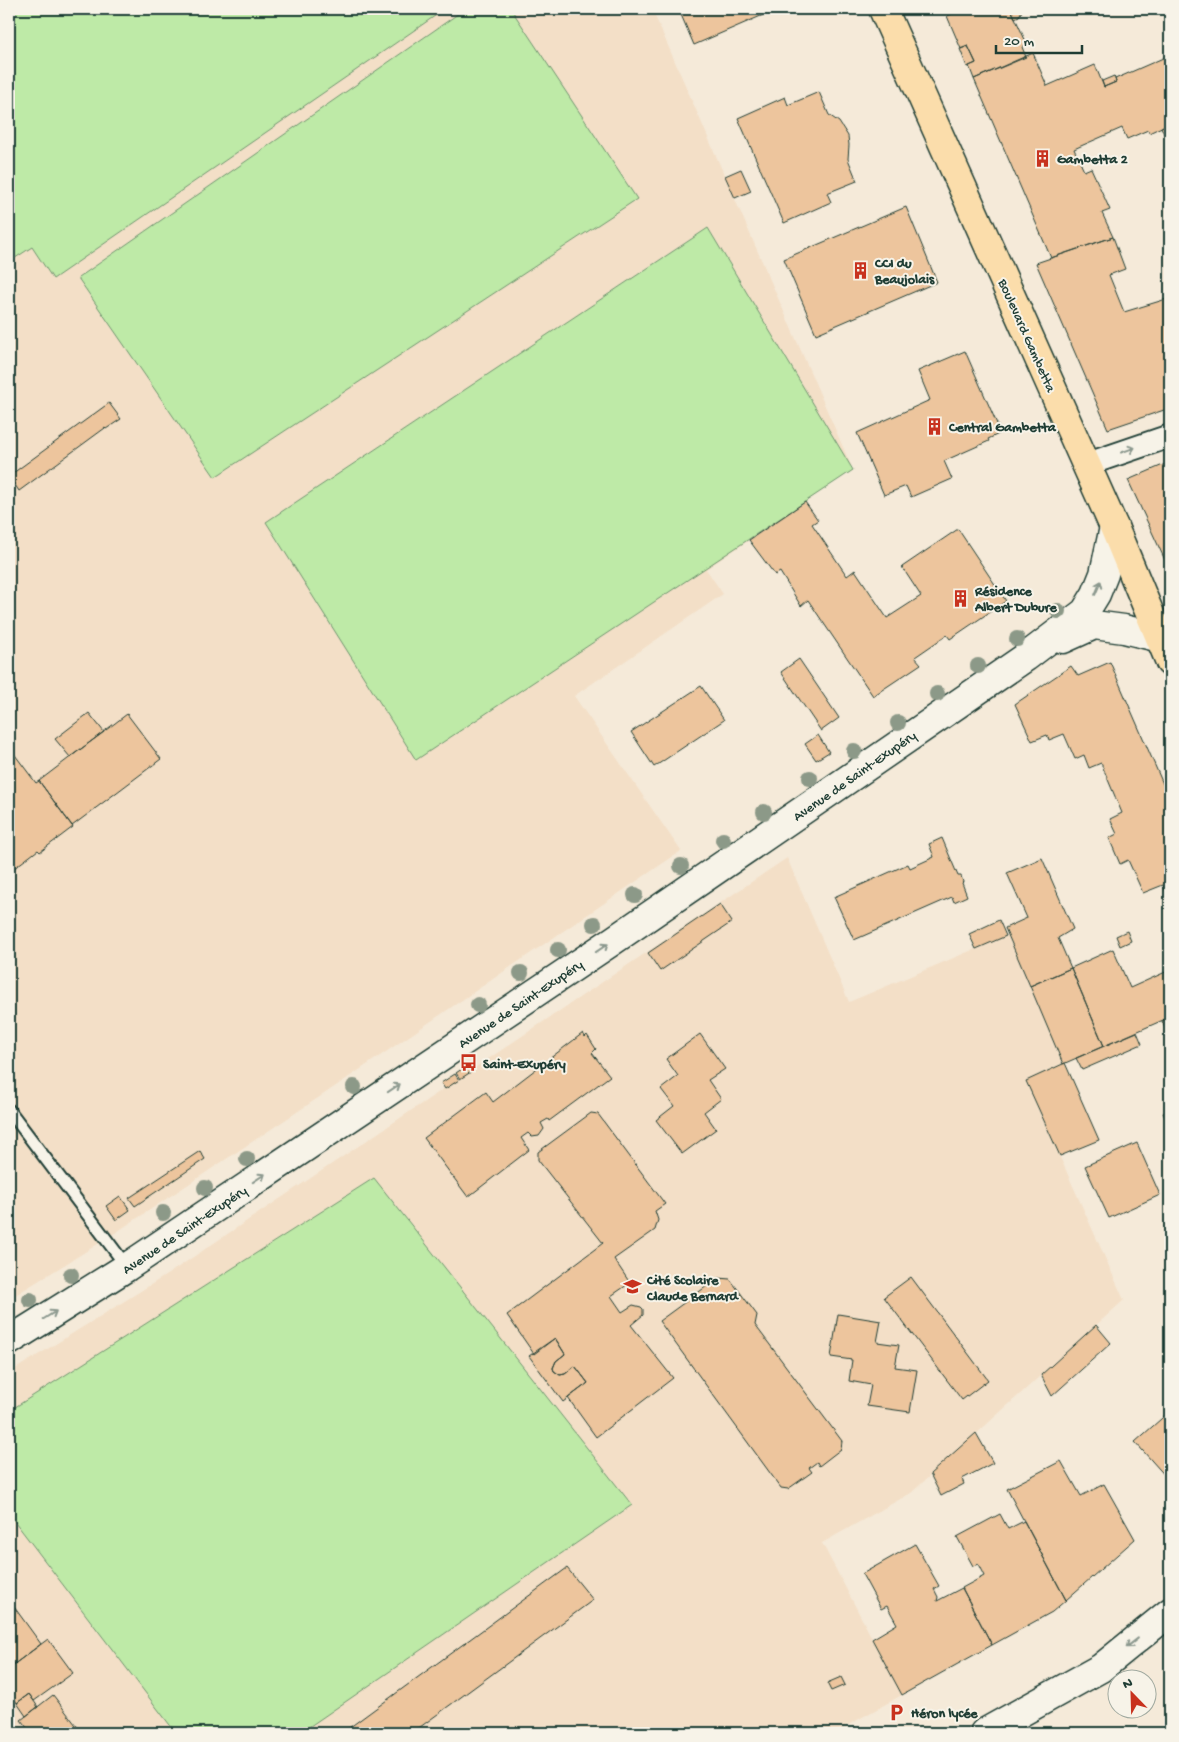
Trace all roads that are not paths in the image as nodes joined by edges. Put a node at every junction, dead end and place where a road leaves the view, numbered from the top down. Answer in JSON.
{"nodes":[{"id":1,"x":883,"y":9,"type":"edge"},
{"id":2,"x":1170,"y":436,"type":"edge"},
{"id":3,"x":1085,"y":465,"type":"junction"},
{"id":4,"x":1114,"y":528,"type":"junction"},
{"id":5,"x":1165,"y":650,"type":"edge"},
{"id":6,"x":1026,"y":656,"type":"junction"},
{"id":7,"x":9,"y":1110,"type":"edge"},
{"id":8,"x":127,"y":1267,"type":"junction"},
{"id":9,"x":9,"y":1341,"type":"edge"},
{"id":10,"x":1170,"y":1612,"type":"edge"},
{"id":11,"x":984,"y":1733,"type":"edge"}],
"edges":[{"from":1,"to":3,"type":"main road","name":"Boulevard Gambetta"},
{"from":3,"to":2,"type":"street","one_way":true},
{"from":3,"to":4,"type":"main road","name":"Boulevard Gambetta"},
{"from":4,"to":5,"type":"main road","name":"Boulevard Gambetta"},
{"from":6,"to":4,"type":"street","name":"Avenue de Saint-Exupéry","one_way":true},
{"from":5,"to":6,"type":"street","name":"Avenue de Saint-Exupéry"},
{"from":8,"to":6,"type":"street","name":"Avenue de Saint-Exupéry","one_way":true},
{"from":7,"to":8,"type":"lane"},
{"from":9,"to":8,"type":"street","name":"Avenue de Saint-Exupéry","one_way":true},
{"from":10,"to":11,"type":"street","one_way":true}]}
